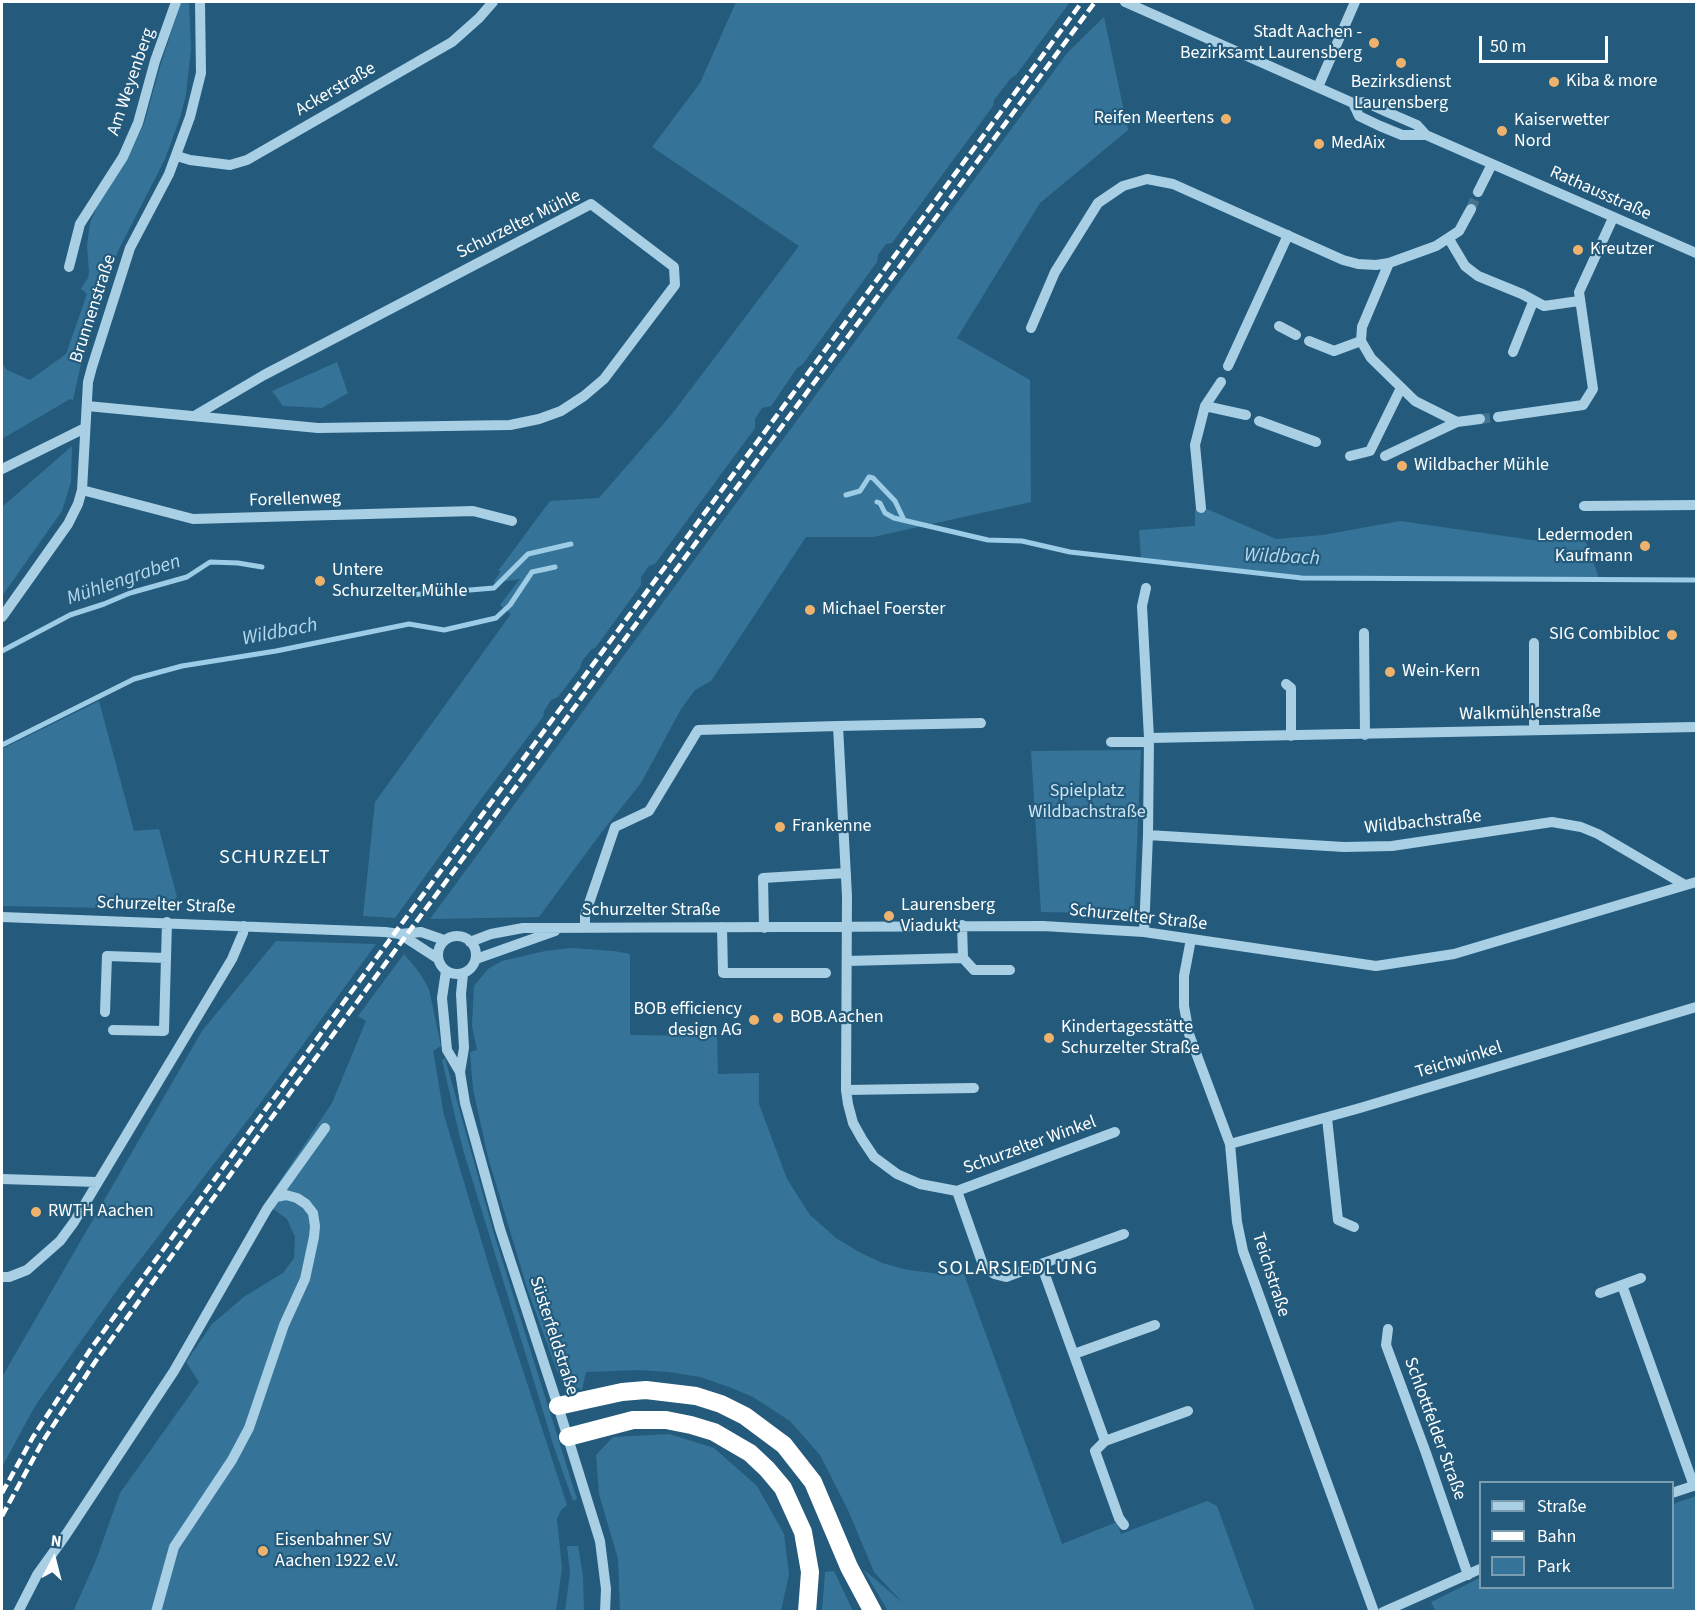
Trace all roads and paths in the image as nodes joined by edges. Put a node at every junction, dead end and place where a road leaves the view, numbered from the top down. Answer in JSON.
{"nodes":[{"id":1,"x":176,"y":2,"type":"edge"},
{"id":2,"x":200,"y":2,"type":"edge"},
{"id":3,"x":493,"y":2,"type":"edge"},
{"id":4,"x":1125,"y":2,"type":"edge"},
{"id":5,"x":1355,"y":2,"type":"edge"},
{"id":6,"x":1318,"y":87,"type":"junction"},
{"id":7,"x":1353,"y":103,"type":"junction"},
{"id":8,"x":1426,"y":135,"type":"junction"},
{"id":9,"x":177,"y":156,"type":"junction"},
{"id":10,"x":1492,"y":164,"type":"junction"},
{"id":11,"x":1478,"y":192,"type":"tunnel mouth"},
{"id":12,"x":1471,"y":209,"type":"tunnel mouth"},
{"id":13,"x":1613,"y":218,"type":"junction"},
{"id":14,"x":1288,"y":235,"type":"junction"},
{"id":15,"x":1449,"y":239,"type":"junction"},
{"id":16,"x":1696,"y":253,"type":"edge"},
{"id":17,"x":1389,"y":262,"type":"junction"},
{"id":18,"x":69,"y":267,"type":"dead end"},
{"id":19,"x":1580,"y":301,"type":"junction"},
{"id":20,"x":1533,"y":302,"type":"junction"},
{"id":21,"x":1279,"y":326,"type":"dead end"},
{"id":22,"x":1031,"y":328,"type":"dead end"},
{"id":23,"x":1296,"y":335,"type":"dead end"},
{"id":24,"x":1309,"y":341,"type":"dead end"},
{"id":25,"x":1361,"y":341,"type":"junction"},
{"id":26,"x":1513,"y":352,"type":"dead end"},
{"id":27,"x":1227,"y":366,"type":"dead end"},
{"id":28,"x":1221,"y":382,"type":"dead end"},
{"id":29,"x":1401,"y":388,"type":"junction"},
{"id":30,"x":87,"y":406,"type":"junction"},
{"id":31,"x":1205,"y":406,"type":"junction"},
{"id":32,"x":196,"y":415,"type":"junction"},
{"id":33,"x":1246,"y":415,"type":"dead end"},
{"id":34,"x":1498,"y":417,"type":"tunnel mouth"},
{"id":35,"x":1480,"y":419,"type":"tunnel mouth"},
{"id":36,"x":1259,"y":421,"type":"dead end"},
{"id":37,"x":1458,"y":422,"type":"junction"},
{"id":38,"x":85,"y":428,"type":"junction"},
{"id":39,"x":1316,"y":442,"type":"dead end"},
{"id":40,"x":1350,"y":456,"type":"dead end"},
{"id":41,"x":1385,"y":456,"type":"dead end"},
{"id":42,"x":2,"y":469,"type":"edge"},
{"id":43,"x":82,"y":490,"type":"junction"},
{"id":44,"x":1696,"y":505,"type":"edge"},
{"id":45,"x":1584,"y":506,"type":"dead end"},
{"id":46,"x":1201,"y":508,"type":"dead end"},
{"id":47,"x":512,"y":521,"type":"dead end"},
{"id":48,"x":1146,"y":588,"type":"dead end"},
{"id":49,"x":2,"y":617,"type":"edge"},
{"id":50,"x":1364,"y":633,"type":"dead end"},
{"id":51,"x":1534,"y":643,"type":"dead end"},
{"id":52,"x":1286,"y":684,"type":"dead end"},
{"id":53,"x":981,"y":723,"type":"dead end"},
{"id":54,"x":838,"y":726,"type":"junction"},
{"id":55,"x":1696,"y":727,"type":"edge"},
{"id":56,"x":1534,"y":729,"type":"junction"},
{"id":57,"x":1365,"y":735,"type":"junction"},
{"id":58,"x":1291,"y":736,"type":"junction"},
{"id":59,"x":1149,"y":740,"type":"junction"},
{"id":60,"x":1111,"y":742,"type":"dead end"},
{"id":61,"x":1148,"y":834,"type":"junction"},
{"id":62,"x":846,"y":873,"type":"junction"},
{"id":63,"x":1696,"y":882,"type":"edge"},
{"id":64,"x":1685,"y":885,"type":"junction"},
{"id":65,"x":2,"y":917,"type":"edge"},
{"id":66,"x":167,"y":922,"type":"junction"},
{"id":67,"x":962,"y":925,"type":"junction"},
{"id":68,"x":244,"y":926,"type":"junction"},
{"id":69,"x":722,"y":927,"type":"junction"},
{"id":70,"x":563,"y":928,"type":"junction"},
{"id":71,"x":585,"y":928,"type":"junction"},
{"id":72,"x":764,"y":928,"type":"junction"},
{"id":73,"x":847,"y":928,"type":"junction"},
{"id":74,"x":1144,"y":932,"type":"junction"},
{"id":75,"x":400,"y":934,"type":"junction"},
{"id":76,"x":1191,"y":939,"type":"junction"},
{"id":77,"x":444,"y":940,"type":"junction"},
{"id":78,"x":470,"y":942,"type":"junction"},
{"id":79,"x":166,"y":958,"type":"junction"},
{"id":80,"x":437,"y":958,"type":"junction"},
{"id":81,"x":963,"y":958,"type":"junction"},
{"id":82,"x":476,"y":960,"type":"junction"},
{"id":83,"x":847,"y":961,"type":"junction"},
{"id":84,"x":1010,"y":970,"type":"dead end"},
{"id":85,"x":446,"y":971,"type":"junction"},
{"id":86,"x":826,"y":972,"type":"dead end"},
{"id":87,"x":463,"y":974,"type":"junction"},
{"id":88,"x":1696,"y":1007,"type":"edge"},
{"id":89,"x":105,"y":1012,"type":"dead end"},
{"id":90,"x":113,"y":1030,"type":"dead end"},
{"id":91,"x":460,"y":1072,"type":"junction"},
{"id":92,"x":974,"y":1088,"type":"dead end"},
{"id":93,"x":846,"y":1090,"type":"junction"},
{"id":94,"x":1327,"y":1118,"type":"junction"},
{"id":95,"x":325,"y":1128,"type":"dead end"},
{"id":96,"x":1115,"y":1132,"type":"dead end"},
{"id":97,"x":1230,"y":1144,"type":"junction"},
{"id":98,"x":2,"y":1179,"type":"edge"},
{"id":99,"x":98,"y":1182,"type":"junction"},
{"id":100,"x":957,"y":1191,"type":"junction"},
{"id":101,"x":276,"y":1197,"type":"junction"},
{"id":102,"x":1354,"y":1227,"type":"dead end"},
{"id":103,"x":1124,"y":1234,"type":"dead end"},
{"id":104,"x":1041,"y":1264,"type":"junction"},
{"id":105,"x":2,"y":1277,"type":"edge"},
{"id":106,"x":1641,"y":1278,"type":"dead end"},
{"id":107,"x":1622,"y":1285,"type":"junction"},
{"id":108,"x":1600,"y":1293,"type":"dead end"},
{"id":109,"x":1155,"y":1325,"type":"dead end"},
{"id":110,"x":1388,"y":1329,"type":"dead end"},
{"id":111,"x":1074,"y":1354,"type":"junction"},
{"id":112,"x":558,"y":1406,"type":"junction"},
{"id":113,"x":1188,"y":1411,"type":"dead end"},
{"id":114,"x":568,"y":1437,"type":"junction"},
{"id":115,"x":1105,"y":1441,"type":"junction"},
{"id":116,"x":1695,"y":1485,"type":"edge"},
{"id":117,"x":1674,"y":1492,"type":"edge"},
{"id":118,"x":1124,"y":1526,"type":"dead end"},
{"id":119,"x":1479,"y":1570,"type":"edge"},
{"id":120,"x":1468,"y":1575,"type":"junction"},
{"id":121,"x":18,"y":1611,"type":"edge"},
{"id":122,"x":156,"y":1611,"type":"edge"},
{"id":123,"x":605,"y":1611,"type":"edge"},
{"id":124,"x":807,"y":1611,"type":"edge"},
{"id":125,"x":873,"y":1611,"type":"edge"},
{"id":126,"x":1374,"y":1611,"type":"edge"},
{"id":127,"x":1383,"y":1611,"type":"edge"}],
"edges":[{"from":1,"to":18,"type":"street","name":"Am Weyenberg"},
{"from":2,"to":9,"type":"street","name":"Brunnenstraße"},
{"from":3,"to":9,"type":"street","name":"Ackerstraße"},
{"from":4,"to":6,"type":"street","name":"Rathausstraße"},
{"from":5,"to":6,"type":"street"},
{"from":6,"to":7,"type":"street","name":"Rathausstraße"},
{"from":7,"to":8,"type":"street","name":"Rathausstraße"},
{"from":7,"to":8,"type":"street","name":"Rathausstraße"},
{"from":8,"to":10,"type":"street","name":"Rathausstraße"},
{"from":9,"to":30,"type":"street","name":"Brunnenstraße"},
{"from":10,"to":11,"type":"street"},
{"from":10,"to":13,"type":"street","name":"Rathausstraße"},
{"from":12,"to":15,"type":"street"},
{"from":13,"to":16,"type":"street","name":"Rathausstraße"},
{"from":13,"to":19,"type":"street"},
{"from":14,"to":17,"type":"street"},
{"from":14,"to":22,"type":"street"},
{"from":14,"to":27,"type":"street"},
{"from":15,"to":17,"type":"street"},
{"from":15,"to":20,"type":"street"},
{"from":17,"to":25,"type":"street"},
{"from":19,"to":20,"type":"street"},
{"from":19,"to":34,"type":"street"},
{"from":20,"to":26,"type":"street"},
{"from":21,"to":23,"type":"street"},
{"from":24,"to":25,"type":"street"},
{"from":25,"to":29,"type":"street"},
{"from":28,"to":31,"type":"street"},
{"from":29,"to":37,"type":"street"},
{"from":29,"to":40,"type":"street"},
{"from":30,"to":32,"type":"street","name":"Schurzelter Mühle"},
{"from":30,"to":38,"type":"street","name":"Brunnenstraße"},
{"from":31,"to":33,"type":"street"},
{"from":31,"to":46,"type":"street"},
{"from":32,"to":32,"type":"street","name":"Schurzelter Mühle"},
{"from":35,"to":37,"type":"street"},
{"from":36,"to":39,"type":"street"},
{"from":37,"to":41,"type":"street"},
{"from":38,"to":42,"type":"street"},
{"from":38,"to":43,"type":"street","name":"Brunnenstraße"},
{"from":43,"to":47,"type":"street","name":"Forellenweg"},
{"from":43,"to":49,"type":"street","name":"Brunnenstraße"},
{"from":44,"to":45,"type":"street"},
{"from":48,"to":59,"type":"street"},
{"from":50,"to":57,"type":"street"},
{"from":51,"to":56,"type":"street"},
{"from":52,"to":58,"type":"street"},
{"from":53,"to":54,"type":"street"},
{"from":54,"to":62,"type":"street","name":"Schurzelter Winkel"},
{"from":54,"to":71,"type":"street"},
{"from":55,"to":56,"type":"street","name":"Walkmühlenstraße"},
{"from":56,"to":57,"type":"street","name":"Walkmühlenstraße"},
{"from":57,"to":58,"type":"street","name":"Walkmühlenstraße"},
{"from":58,"to":59,"type":"street","name":"Walkmühlenstraße"},
{"from":59,"to":60,"type":"street","name":"Walkmühlenstraße"},
{"from":59,"to":61,"type":"street"},
{"from":61,"to":64,"type":"street","name":"Wildbachstraße"},
{"from":61,"to":74,"type":"street"},
{"from":62,"to":72,"type":"street"},
{"from":62,"to":73,"type":"street","name":"Schurzelter Winkel"},
{"from":63,"to":64,"type":"street","name":"Schurzelter Straße"},
{"from":64,"to":76,"type":"street","name":"Schurzelter Straße"},
{"from":65,"to":66,"type":"street","name":"Schurzelter Straße"},
{"from":66,"to":68,"type":"street","name":"Schurzelter Straße"},
{"from":66,"to":79,"type":"street"},
{"from":67,"to":73,"type":"street","name":"Schurzelter Straße"},
{"from":67,"to":74,"type":"street","name":"Schurzelter Straße"},
{"from":67,"to":81,"type":"street"},
{"from":68,"to":75,"type":"street","name":"Schurzelter Straße"},
{"from":68,"to":99,"type":"street"},
{"from":69,"to":71,"type":"street","name":"Schurzelter Straße"},
{"from":69,"to":72,"type":"street","name":"Schurzelter Straße"},
{"from":69,"to":86,"type":"street"},
{"from":70,"to":71,"type":"street","name":"Schurzelter Straße"},
{"from":70,"to":78,"type":"street","name":"Schurzelter Straße"},
{"from":70,"to":82,"type":"street","name":"Schurzelter Straße"},
{"from":72,"to":73,"type":"street","name":"Schurzelter Straße"},
{"from":73,"to":83,"type":"street","name":"Schurzelter Winkel"},
{"from":74,"to":76,"type":"street","name":"Schurzelter Straße"},
{"from":75,"to":77,"type":"street","name":"Schurzelter Straße"},
{"from":75,"to":80,"type":"street","name":"Schurzelter Straße"},
{"from":76,"to":97,"type":"street","name":"Teichstraße"},
{"from":77,"to":78,"type":"street"},
{"from":77,"to":80,"type":"street"},
{"from":78,"to":82,"type":"street"},
{"from":79,"to":89,"type":"street"},
{"from":79,"to":90,"type":"street"},
{"from":80,"to":85,"type":"street"},
{"from":81,"to":83,"type":"street"},
{"from":81,"to":84,"type":"street"},
{"from":82,"to":87,"type":"street"},
{"from":83,"to":93,"type":"street","name":"Schurzelter Winkel"},
{"from":85,"to":87,"type":"street"},
{"from":85,"to":91,"type":"street","name":"Süsterfeldstraße"},
{"from":87,"to":91,"type":"street","name":"Süsterfeldstraße"},
{"from":88,"to":94,"type":"street","name":"Teichwinkel"},
{"from":91,"to":112,"type":"street","name":"Süsterfeldstraße"},
{"from":92,"to":93,"type":"street"},
{"from":93,"to":100,"type":"street","name":"Schurzelter Winkel"},
{"from":94,"to":97,"type":"street","name":"Teichwinkel"},
{"from":94,"to":102,"type":"street"},
{"from":95,"to":101,"type":"street"},
{"from":96,"to":100,"type":"street","name":"Schurzelter Winkel"},
{"from":97,"to":126,"type":"street","name":"Teichstraße"},
{"from":98,"to":99,"type":"street"},
{"from":99,"to":105,"type":"street"},
{"from":100,"to":104,"type":"street","name":"Schurzelter Winkel"},
{"from":101,"to":121,"type":"street"},
{"from":101,"to":122,"type":"street"},
{"from":103,"to":104,"type":"street","name":"Schurzelter Winkel"},
{"from":104,"to":111,"type":"street"},
{"from":106,"to":107,"type":"street"},
{"from":107,"to":108,"type":"street"},
{"from":107,"to":116,"type":"street"},
{"from":109,"to":111,"type":"street"},
{"from":110,"to":120,"type":"street","name":"Schlottfelder Straße"},
{"from":111,"to":115,"type":"street"},
{"from":112,"to":114,"type":"street","name":"Süsterfeldstraße"},
{"from":112,"to":125,"type":"highway"},
{"from":113,"to":115,"type":"street"},
{"from":114,"to":123,"type":"street","name":"Süsterfeldstraße"},
{"from":114,"to":124,"type":"highway"},
{"from":115,"to":118,"type":"street"},
{"from":116,"to":117,"type":"street"},
{"from":119,"to":120,"type":"street"},
{"from":120,"to":127,"type":"street"}]}
